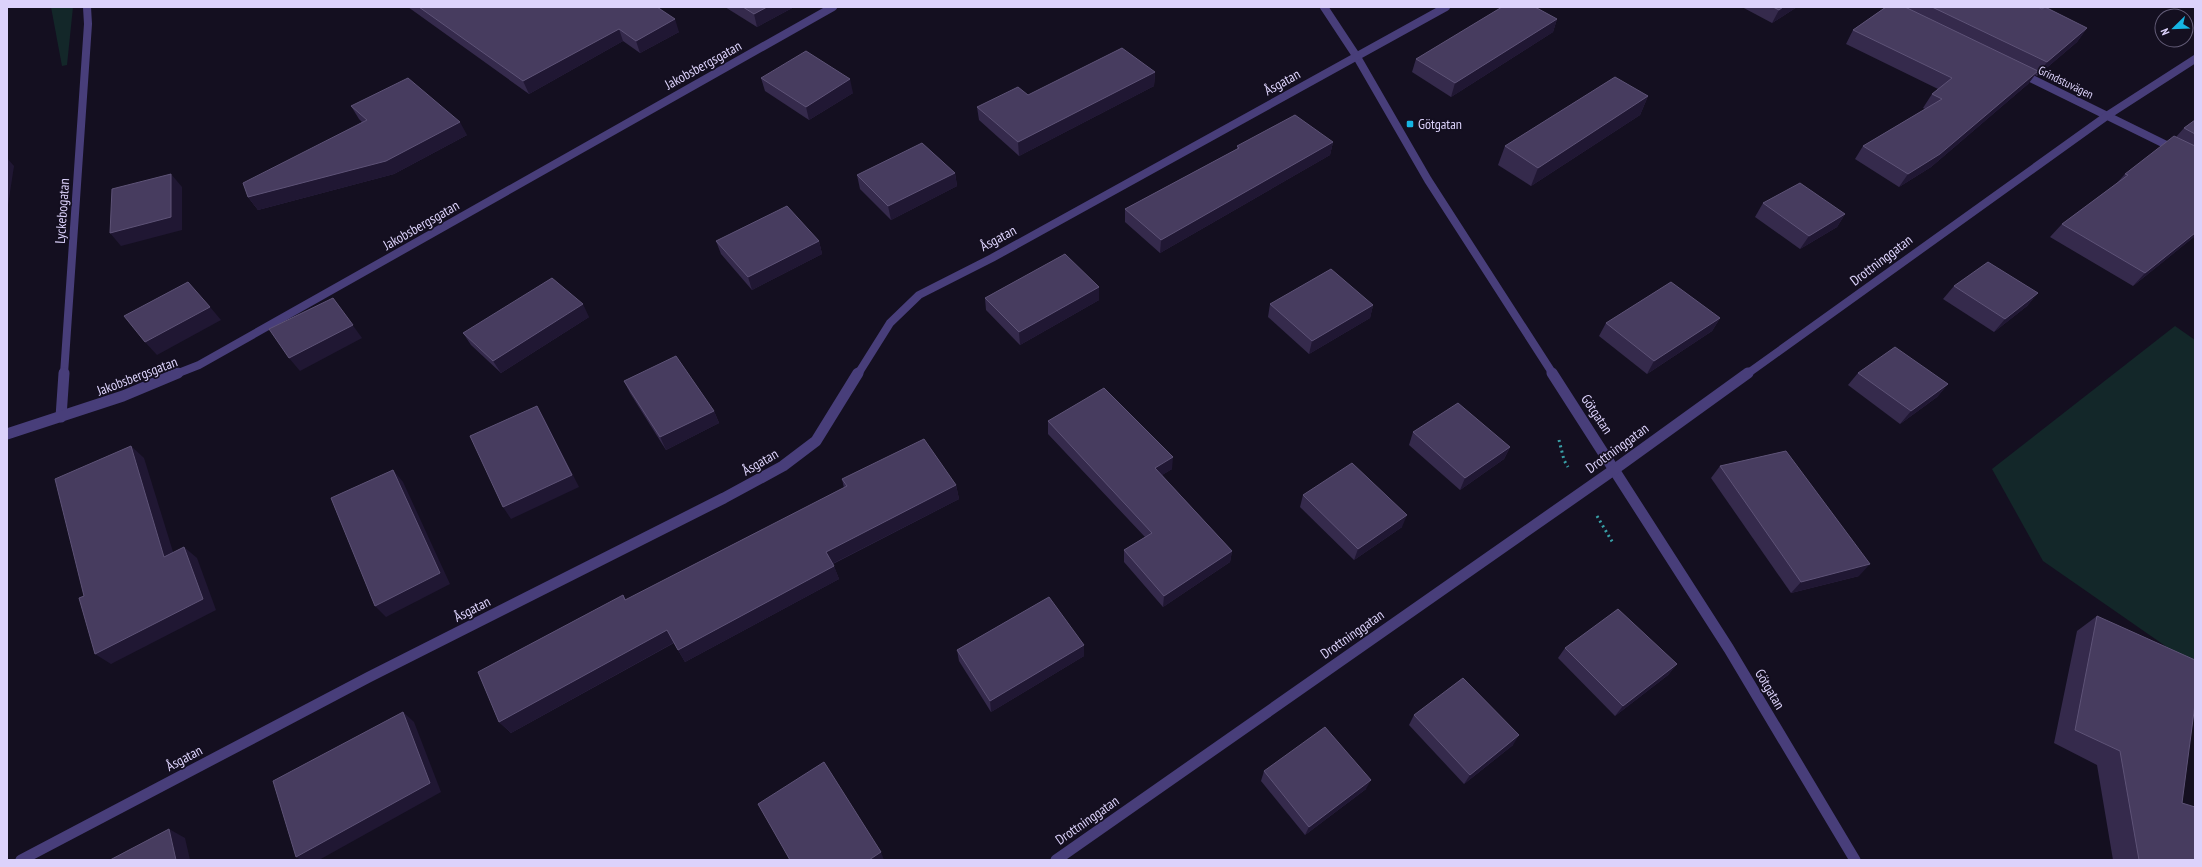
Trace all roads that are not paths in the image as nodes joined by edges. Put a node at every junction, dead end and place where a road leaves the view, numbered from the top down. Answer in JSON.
{"nodes":[{"id":1,"x":87,"y":7,"type":"edge"},
{"id":2,"x":833,"y":7,"type":"edge"},
{"id":3,"x":1324,"y":7,"type":"edge"},
{"id":4,"x":1446,"y":7,"type":"edge"},
{"id":5,"x":1357,"y":57,"type":"junction"},
{"id":6,"x":2195,"y":59,"type":"edge"},
{"id":7,"x":2010,"y":68,"type":"edge"},
{"id":8,"x":2108,"y":115,"type":"junction"},
{"id":9,"x":2195,"y":159,"type":"edge"},
{"id":10,"x":60,"y":418,"type":"junction"},
{"id":11,"x":7,"y":434,"type":"edge"},
{"id":12,"x":1615,"y":469,"type":"junction"},
{"id":13,"x":21,"y":860,"type":"edge"},
{"id":14,"x":1056,"y":860,"type":"edge"},
{"id":15,"x":1855,"y":860,"type":"edge"}],
"edges":[{"from":1,"to":10,"type":"street","name":"Lyckebogatan"},
{"from":2,"to":10,"type":"street","name":"Jakobsbergsgatan"},
{"from":3,"to":5,"type":"street","name":"Götgatan"},
{"from":4,"to":5,"type":"street","name":"Åsgatan"},
{"from":5,"to":12,"type":"street","name":"Götgatan"},
{"from":5,"to":13,"type":"street","name":"Åsgatan"},
{"from":6,"to":8,"type":"street","name":"Drottninggatan"},
{"from":7,"to":8,"type":"street","name":"Grindstuvägen"},
{"from":8,"to":9,"type":"street","name":"Grindstuvägen"},
{"from":8,"to":12,"type":"street","name":"Drottninggatan"},
{"from":10,"to":11,"type":"street","name":"Jakobsbergsgatan"},
{"from":12,"to":14,"type":"street","name":"Drottninggatan"},
{"from":12,"to":15,"type":"street","name":"Götgatan"}]}
